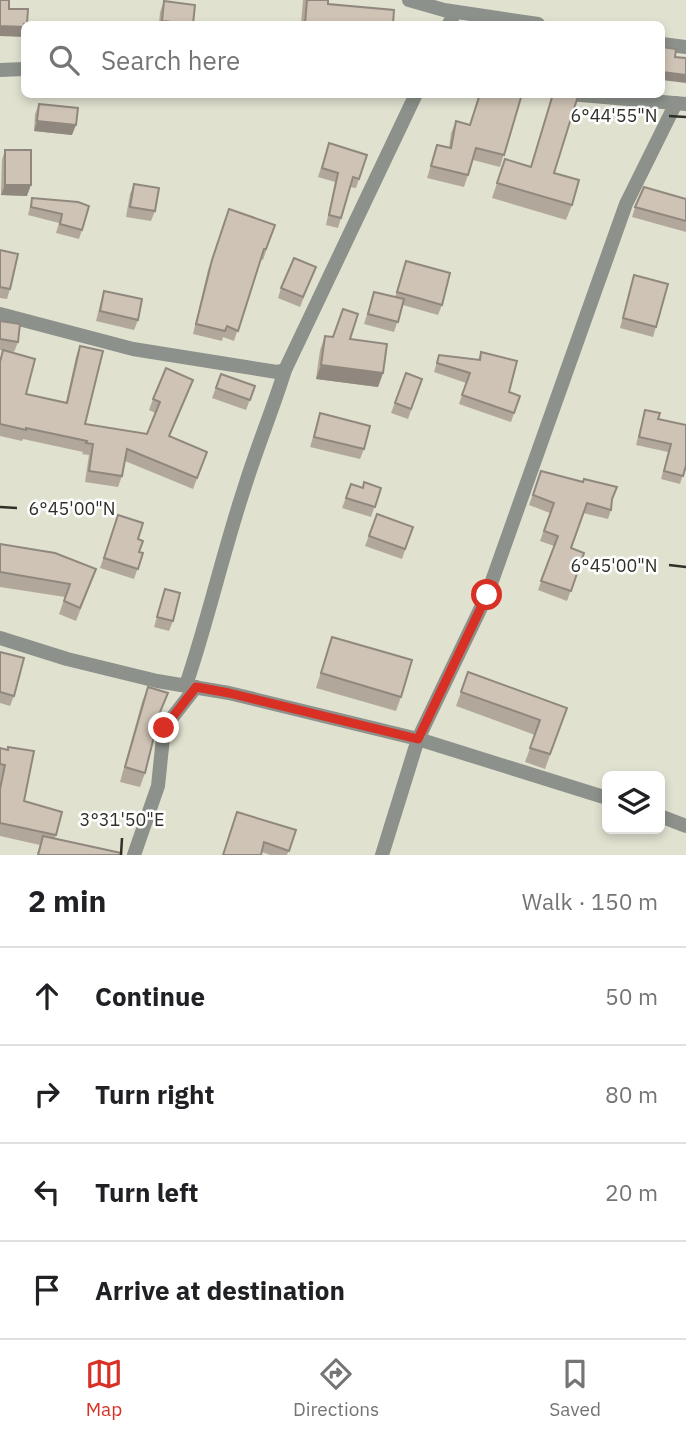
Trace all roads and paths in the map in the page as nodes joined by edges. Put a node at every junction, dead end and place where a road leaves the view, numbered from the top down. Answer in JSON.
{"nodes":[{"id":1,"x":409,"y":0,"type":"edge"},
{"id":2,"x":452,"y":18,"type":"edge"},
{"id":3,"x":495,"y":21,"type":"edge"},
{"id":4,"x":665,"y":44,"type":"edge"},
{"id":5,"x":686,"y":47,"type":"edge"},
{"id":6,"x":21,"y":69,"type":"edge"},
{"id":7,"x":0,"y":70,"type":"edge"},
{"id":8,"x":414,"y":98,"type":"edge"},
{"id":9,"x":614,"y":98,"type":"edge"},
{"id":10,"x":681,"y":104,"type":"edge"},
{"id":11,"x":0,"y":314,"type":"edge"},
{"id":12,"x":285,"y":370,"type":"junction"},
{"id":13,"x":0,"y":638,"type":"edge"},
{"id":14,"x":191,"y":686,"type":"junction"},
{"id":15,"x":418,"y":739,"type":"junction"},
{"id":16,"x":602,"y":796,"type":"edge"},
{"id":17,"x":665,"y":818,"type":"edge"},
{"id":18,"x":686,"y":826,"type":"edge"},
{"id":19,"x":134,"y":855,"type":"edge"},
{"id":20,"x":382,"y":855,"type":"edge"}],
"edges":[{"from":1,"to":2,"type":"street"},
{"from":2,"to":3,"type":"street"},
{"from":4,"to":5,"type":"street"},
{"from":6,"to":7,"type":"street"},
{"from":8,"to":12,"type":"street"},
{"from":9,"to":10,"type":"street"},
{"from":10,"to":15,"type":"street"},
{"from":11,"to":12,"type":"street"},
{"from":12,"to":14,"type":"street"},
{"from":13,"to":14,"type":"street"},
{"from":14,"to":15,"type":"street"},
{"from":14,"to":19,"type":"street"},
{"from":15,"to":16,"type":"street"},
{"from":15,"to":20,"type":"street"},
{"from":17,"to":18,"type":"street"}]}
